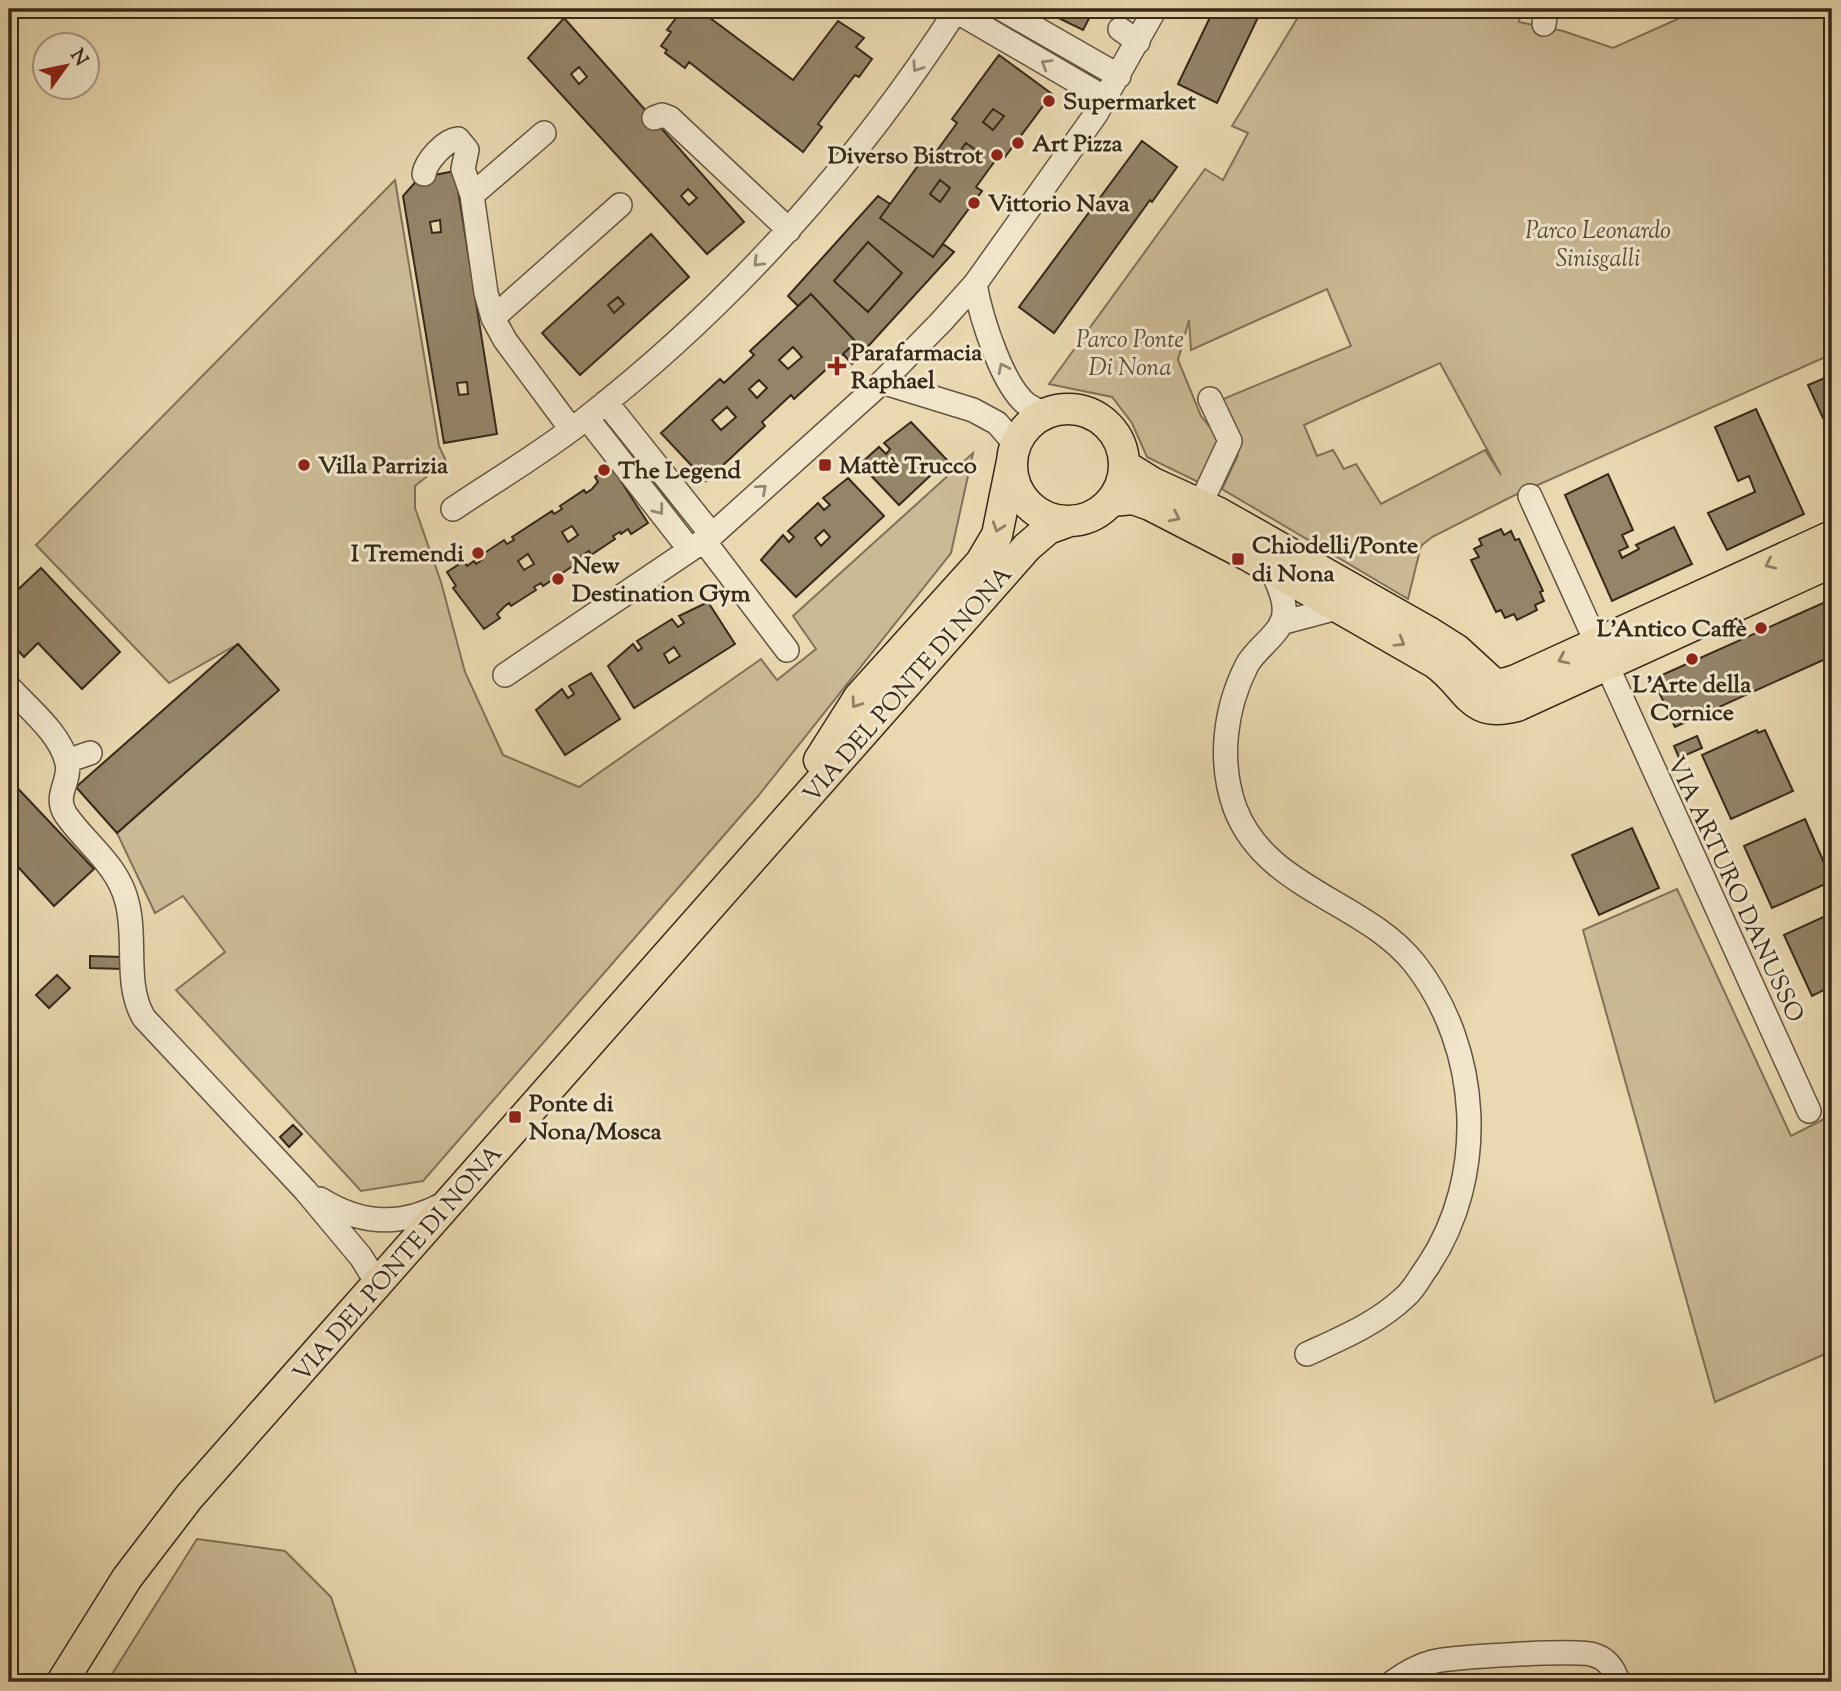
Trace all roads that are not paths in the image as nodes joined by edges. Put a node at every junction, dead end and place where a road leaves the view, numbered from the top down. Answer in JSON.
{"nodes":[{"id":1,"x":1002,"y":9,"type":"edge"},
{"id":2,"x":1155,"y":9,"type":"edge"},
{"id":3,"x":957,"y":10,"type":"edge"},
{"id":4,"x":1119,"y":29,"type":"dead end"},
{"id":5,"x":1139,"y":42,"type":"junction"},
{"id":6,"x":1119,"y":76,"type":"junction"},
{"id":7,"x":1105,"y":99,"type":"junction"},
{"id":8,"x":654,"y":118,"type":"dead end"},
{"id":9,"x":544,"y":133,"type":"dead end"},
{"id":10,"x":425,"y":174,"type":"dead end"},
{"id":11,"x":472,"y":195,"type":"junction"},
{"id":12,"x":620,"y":205,"type":"dead end"},
{"id":13,"x":789,"y":230,"type":"junction"},
{"id":14,"x":975,"y":284,"type":"junction"},
{"id":15,"x":493,"y":318,"type":"junction"},
{"id":16,"x":882,"y":382,"type":"junction"},
{"id":17,"x":1210,"y":398,"type":"dead end"},
{"id":18,"x":606,"y":402,"type":"junction"},
{"id":19,"x":1049,"y":412,"type":"junction"},
{"id":20,"x":579,"y":424,"type":"junction"},
{"id":21,"x":1014,"y":453,"type":"junction"},
{"id":22,"x":1124,"y":464,"type":"junction"},
{"id":23,"x":1530,"y":496,"type":"dead end"},
{"id":24,"x":1111,"y":501,"type":"junction"},
{"id":25,"x":1200,"y":505,"type":"junction"},
{"id":26,"x":453,"y":509,"type":"dead end"},
{"id":27,"x":1070,"y":521,"type":"junction"},
{"id":28,"x":1832,"y":536,"type":"edge"},
{"id":29,"x":702,"y":542,"type":"junction"},
{"id":30,"x":1832,"y":562,"type":"edge"},
{"id":31,"x":1271,"y":569,"type":"junction"},
{"id":32,"x":1341,"y":607,"type":"junction"},
{"id":33,"x":1281,"y":623,"type":"junction"},
{"id":34,"x":788,"y":650,"type":"dead end"},
{"id":35,"x":1601,"y":655,"type":"junction"},
{"id":36,"x":505,"y":675,"type":"dead end"},
{"id":37,"x":9,"y":687,"type":"edge"},
{"id":38,"x":90,"y":752,"type":"dead end"},
{"id":39,"x":66,"y":761,"type":"junction"},
{"id":40,"x":752,"y":859,"type":"junction"},
{"id":41,"x":1809,"y":1111,"type":"dead end"},
{"id":42,"x":305,"y":1190,"type":"junction"},
{"id":43,"x":455,"y":1197,"type":"junction"},
{"id":44,"x":380,"y":1222,"type":"junction"},
{"id":45,"x":347,"y":1239,"type":"junction"},
{"id":46,"x":407,"y":1254,"type":"junction"},
{"id":47,"x":379,"y":1286,"type":"junction"},
{"id":48,"x":1307,"y":1354,"type":"dead end"},
{"id":49,"x":62,"y":1682,"type":"edge"},
{"id":50,"x":1394,"y":1682,"type":"edge"},
{"id":51,"x":1618,"y":1682,"type":"edge"}],
"edges":[{"from":1,"to":6,"type":"street"},
{"from":2,"to":5,"type":"street"},
{"from":7,"to":3,"type":"street","one_way":true},
{"from":3,"to":13,"type":"street","one_way":true},
{"from":4,"to":5,"type":"street"},
{"from":5,"to":6,"type":"street"},
{"from":6,"to":7,"type":"street"},
{"from":7,"to":14,"type":"street"},
{"from":8,"to":13,"type":"street"},
{"from":9,"to":11,"type":"street"},
{"from":10,"to":11,"type":"street"},
{"from":11,"to":15,"type":"street"},
{"from":12,"to":15,"type":"street"},
{"from":13,"to":18,"type":"street","one_way":true},
{"from":14,"to":16,"type":"street"},
{"from":19,"to":14,"type":"street","one_way":true},
{"from":15,"to":20,"type":"street"},
{"from":16,"to":21,"type":"street"},
{"from":29,"to":16,"type":"street","one_way":true},
{"from":17,"to":25,"type":"street"},
{"from":18,"to":20,"type":"street"},
{"from":18,"to":29,"type":"street"},
{"from":19,"to":21,"type":"main road"},
{"from":19,"to":22,"type":"main road"},
{"from":20,"to":26,"type":"street"},
{"from":20,"to":29,"type":"street","one_way":true},
{"from":21,"to":27,"type":"main road"},
{"from":21,"to":40,"type":"main road","name":"VIA DEL PONTE DI NONA","one_way":true},
{"from":22,"to":24,"type":"main road"},
{"from":22,"to":25,"type":"main road"},
{"from":23,"to":35,"type":"street","name":"VIA ARTURO DANUSSO"},
{"from":24,"to":27,"type":"main road"},
{"from":24,"to":31,"type":"main road","one_way":true},
{"from":35,"to":25,"type":"main road","one_way":true},
{"from":27,"to":40,"type":"main road","name":"VIA DEL PONTE DI NONA"},
{"from":28,"to":35,"type":"main road","one_way":true},
{"from":29,"to":34,"type":"street"},
{"from":29,"to":36,"type":"street"},
{"from":30,"to":35,"type":"main road"},
{"from":31,"to":32,"type":"main road"},
{"from":31,"to":33,"type":"street"},
{"from":32,"to":33,"type":"street"},
{"from":32,"to":35,"type":"main road","one_way":true},
{"from":33,"to":48,"type":"street"},
{"from":35,"to":41,"type":"street","name":"VIA ARTURO DANUSSO"},
{"from":37,"to":39,"type":"street"},
{"from":38,"to":39,"type":"street"},
{"from":39,"to":42,"type":"street"},
{"from":40,"to":43,"type":"main road","name":"VIA DEL PONTE DI NONA"},
{"from":42,"to":44,"type":"street"},
{"from":42,"to":45,"type":"street"},
{"from":43,"to":44,"type":"street"},
{"from":43,"to":46,"type":"main road","name":"VIA DEL PONTE DI NONA"},
{"from":44,"to":46,"type":"street"},
{"from":45,"to":46,"type":"street"},
{"from":45,"to":47,"type":"street"},
{"from":46,"to":47,"type":"main road","name":"VIA DEL PONTE DI NONA"},
{"from":47,"to":49,"type":"main road","name":"VIA DEL PONTE DI NONA"},
{"from":50,"to":51,"type":"street"}]}
